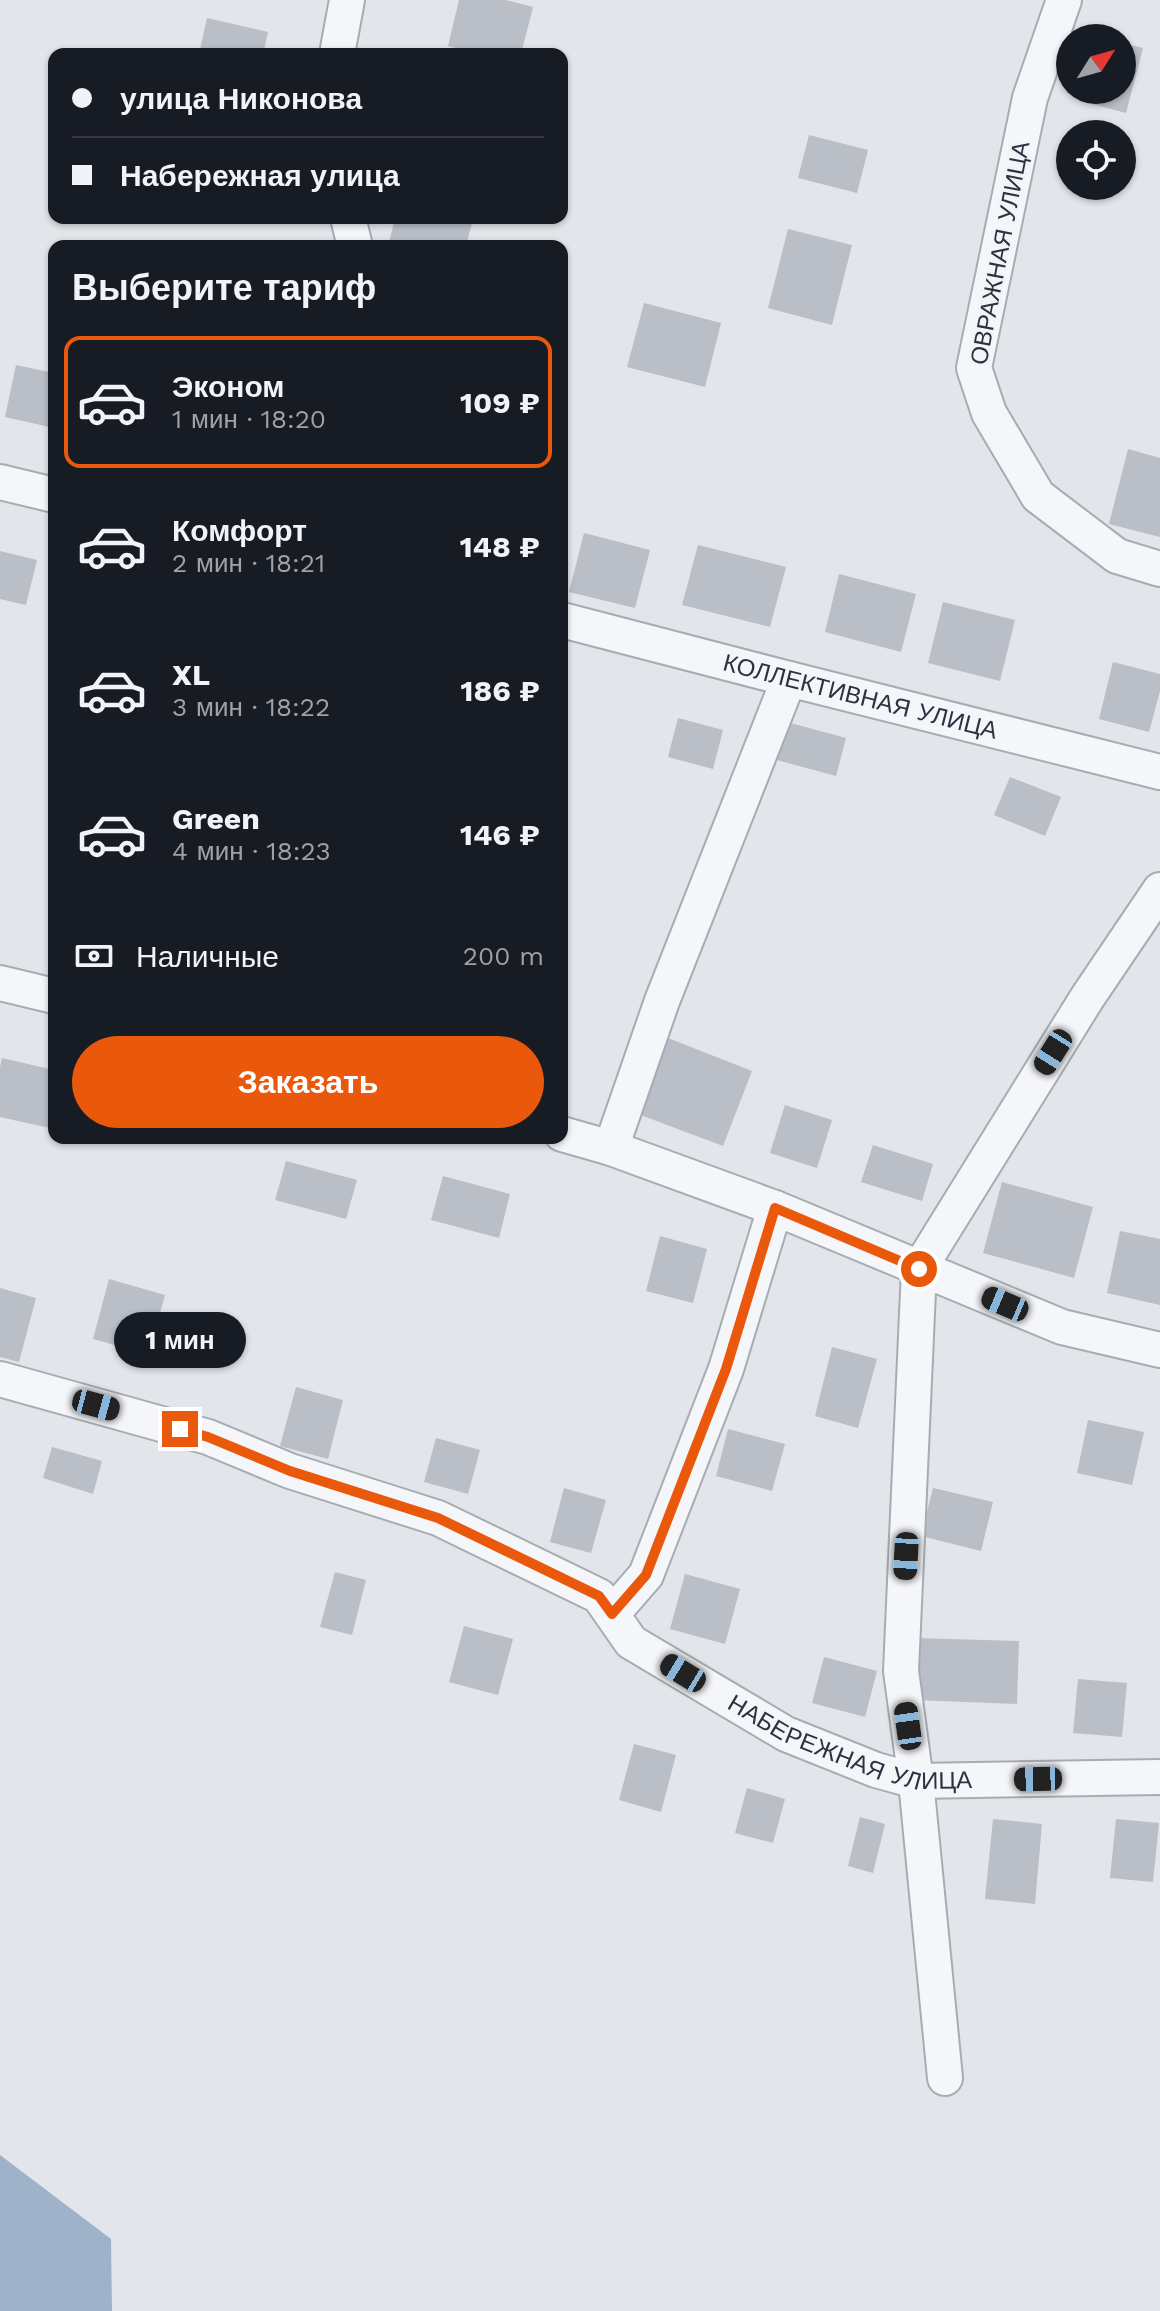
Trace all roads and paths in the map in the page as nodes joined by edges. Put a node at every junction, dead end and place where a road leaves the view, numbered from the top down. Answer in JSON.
{"nodes":[{"id":1,"x":347,"y":0,"type":"edge"},
{"id":2,"x":1064,"y":0,"type":"edge"},
{"id":3,"x":338,"y":48,"type":"edge"},
{"id":4,"x":0,"y":482,"type":"edge"},
{"id":5,"x":48,"y":494,"type":"edge"},
{"id":6,"x":1160,"y":569,"type":"edge"},
{"id":7,"x":568,"y":622,"type":"edge"},
{"id":8,"x":789,"y":679,"type":"junction"},
{"id":9,"x":1160,"y":772,"type":"edge"},
{"id":10,"x":1160,"y":890,"type":"edge"},
{"id":11,"x":0,"y":983,"type":"edge"},
{"id":12,"x":48,"y":995,"type":"edge"},
{"id":13,"x":568,"y":1136,"type":"edge"},
{"id":14,"x":611,"y":1148,"type":"junction"},
{"id":15,"x":775,"y":1208,"type":"junction"},
{"id":16,"x":919,"y":1269,"type":"junction"},
{"id":17,"x":1160,"y":1350,"type":"edge"},
{"id":18,"x":0,"y":1379,"type":"edge"},
{"id":19,"x":612,"y":1614,"type":"junction"},
{"id":20,"x":1160,"y":1777,"type":"edge"},
{"id":21,"x":916,"y":1781,"type":"junction"},
{"id":22,"x":945,"y":2078,"type":"dead end"}],
"edges":[{"from":1,"to":3,"type":"street"},
{"from":2,"to":6,"type":"street","name":"ОВРАЖНАЯ УЛИЦА"},
{"from":4,"to":5,"type":"street"},
{"from":7,"to":8,"type":"street","name":"КОЛЛЕКТИВНАЯ УЛИЦА"},
{"from":8,"to":9,"type":"street","name":"КОЛЛЕКТИВНАЯ УЛИЦА"},
{"from":8,"to":14,"type":"street"},
{"from":10,"to":16,"type":"street"},
{"from":11,"to":12,"type":"street"},
{"from":13,"to":14,"type":"street"},
{"from":14,"to":15,"type":"street"},
{"from":15,"to":16,"type":"street"},
{"from":15,"to":19,"type":"street"},
{"from":16,"to":17,"type":"street"},
{"from":16,"to":21,"type":"street"},
{"from":18,"to":19,"type":"street","name":"НАБЕРЕЖНАЯ УЛИЦА"},
{"from":19,"to":21,"type":"street","name":"НАБЕРЕЖНАЯ УЛИЦА"},
{"from":20,"to":21,"type":"street","name":"НАБЕРЕЖНАЯ УЛИЦА"},
{"from":21,"to":22,"type":"street"}]}
